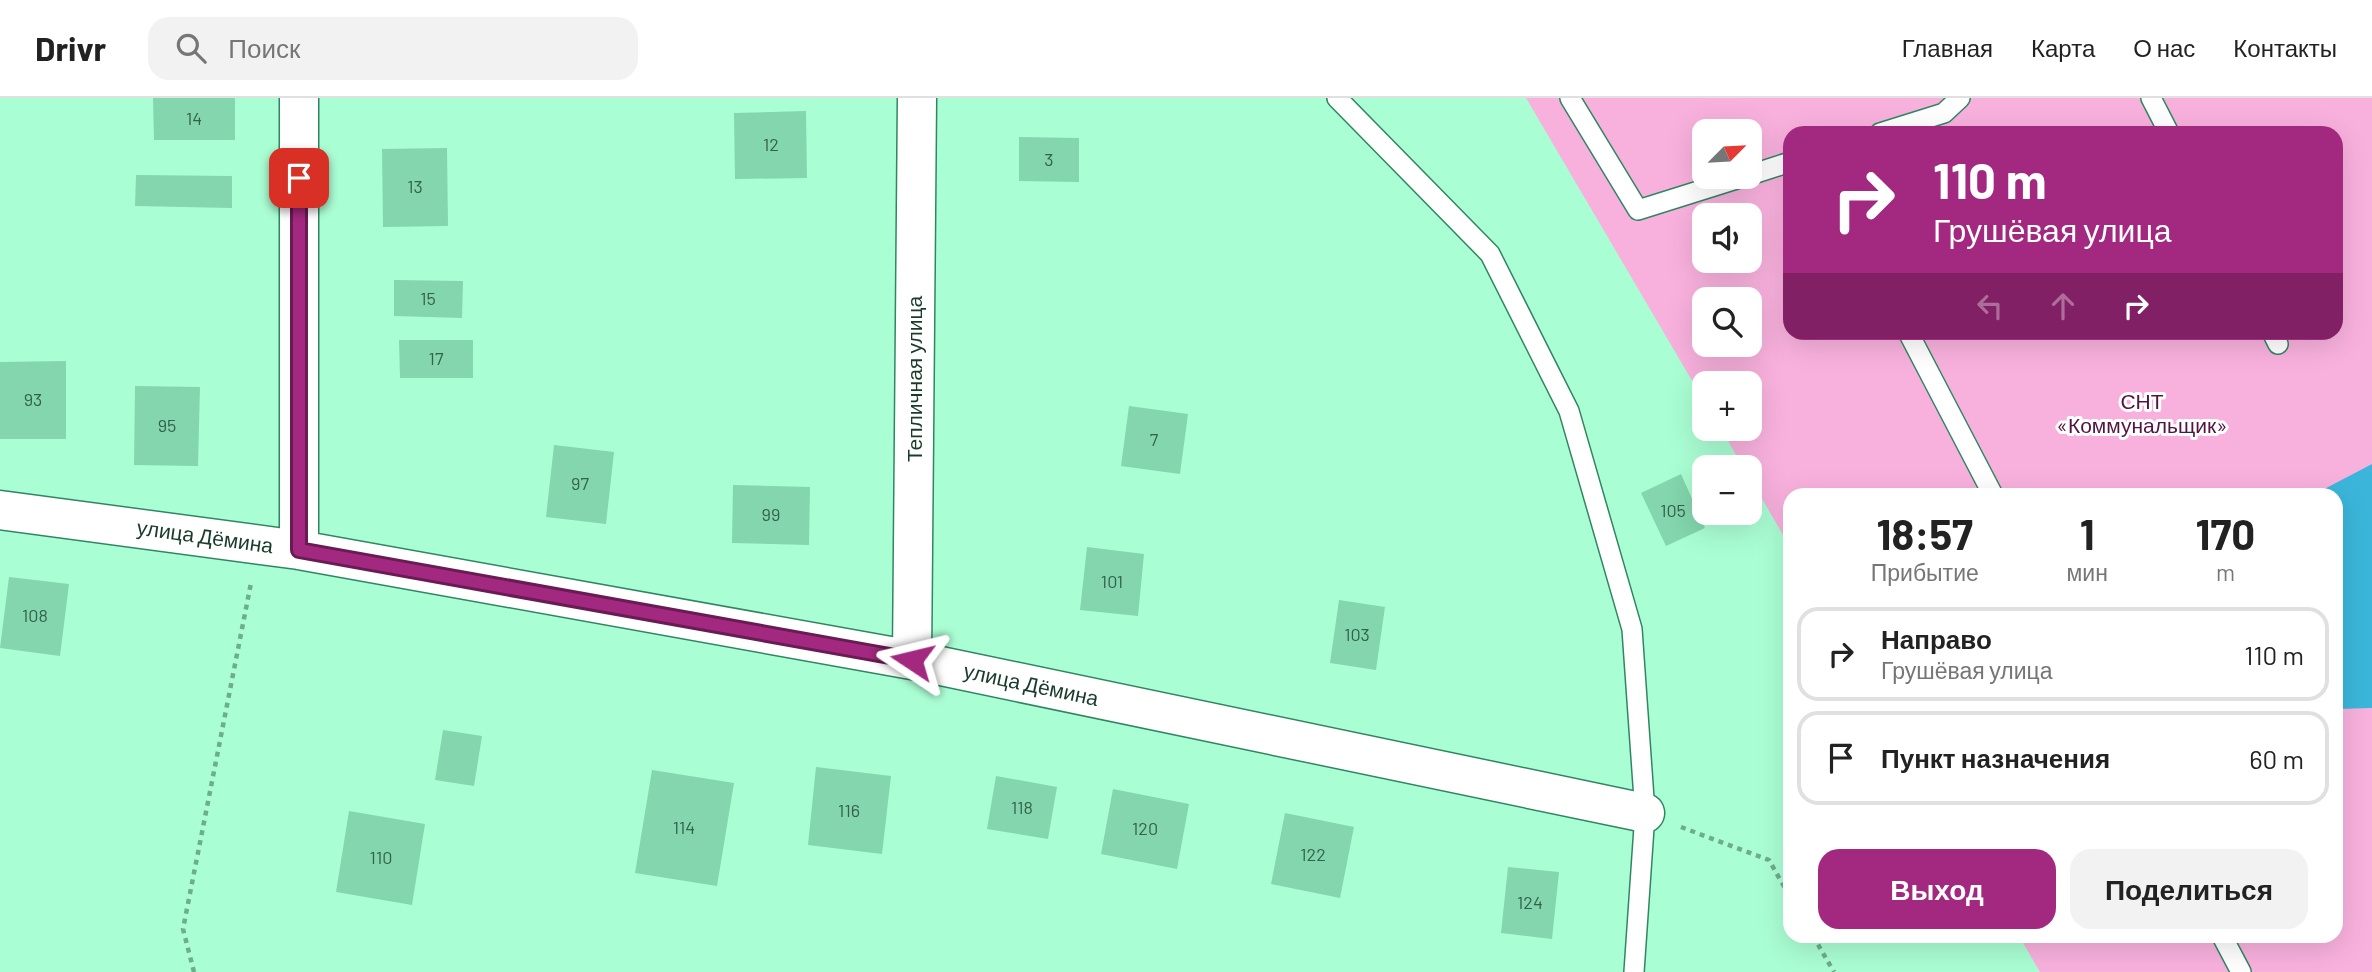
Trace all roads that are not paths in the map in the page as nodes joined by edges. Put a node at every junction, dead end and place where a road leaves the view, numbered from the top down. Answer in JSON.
{"nodes":[{"id":1,"x":299,"y":98,"type":"edge"},
{"id":2,"x":917,"y":98,"type":"edge"},
{"id":3,"x":1337,"y":98,"type":"edge"},
{"id":4,"x":1570,"y":98,"type":"edge"},
{"id":5,"x":1960,"y":98,"type":"edge"},
{"id":6,"x":2151,"y":98,"type":"edge"},
{"id":7,"x":1902,"y":126,"type":"edge"},
{"id":8,"x":2165,"y":126,"type":"edge"},
{"id":9,"x":1783,"y":164,"type":"edge"},
{"id":10,"x":1762,"y":171,"type":"edge"},
{"id":11,"x":1705,"y":189,"type":"edge"},
{"id":12,"x":1912,"y":340,"type":"edge"},
{"id":13,"x":1989,"y":488,"type":"edge"},
{"id":14,"x":0,"y":510,"type":"edge"},
{"id":15,"x":299,"y":550,"type":"junction"},
{"id":16,"x":912,"y":660,"type":"junction"},
{"id":17,"x":1645,"y":813,"type":"junction"},
{"id":18,"x":2226,"y":943,"type":"edge"},
{"id":19,"x":1634,"y":972,"type":"edge"},
{"id":20,"x":2241,"y":972,"type":"edge"}],
"edges":[{"from":1,"to":15,"type":"street"},
{"from":2,"to":16,"type":"street","name":"Тепличная улица"},
{"from":3,"to":17,"type":"lane"},
{"from":4,"to":11,"type":"lane"},
{"from":5,"to":7,"type":"lane"},
{"from":6,"to":8,"type":"lane"},
{"from":9,"to":10,"type":"lane"},
{"from":12,"to":13,"type":"lane"},
{"from":14,"to":15,"type":"street","name":"улица Дёмина"},
{"from":15,"to":16,"type":"street","name":"улица Дёмина"},
{"from":16,"to":17,"type":"street","name":"улица Дёмина"},
{"from":17,"to":19,"type":"lane"},
{"from":18,"to":20,"type":"lane"}]}
